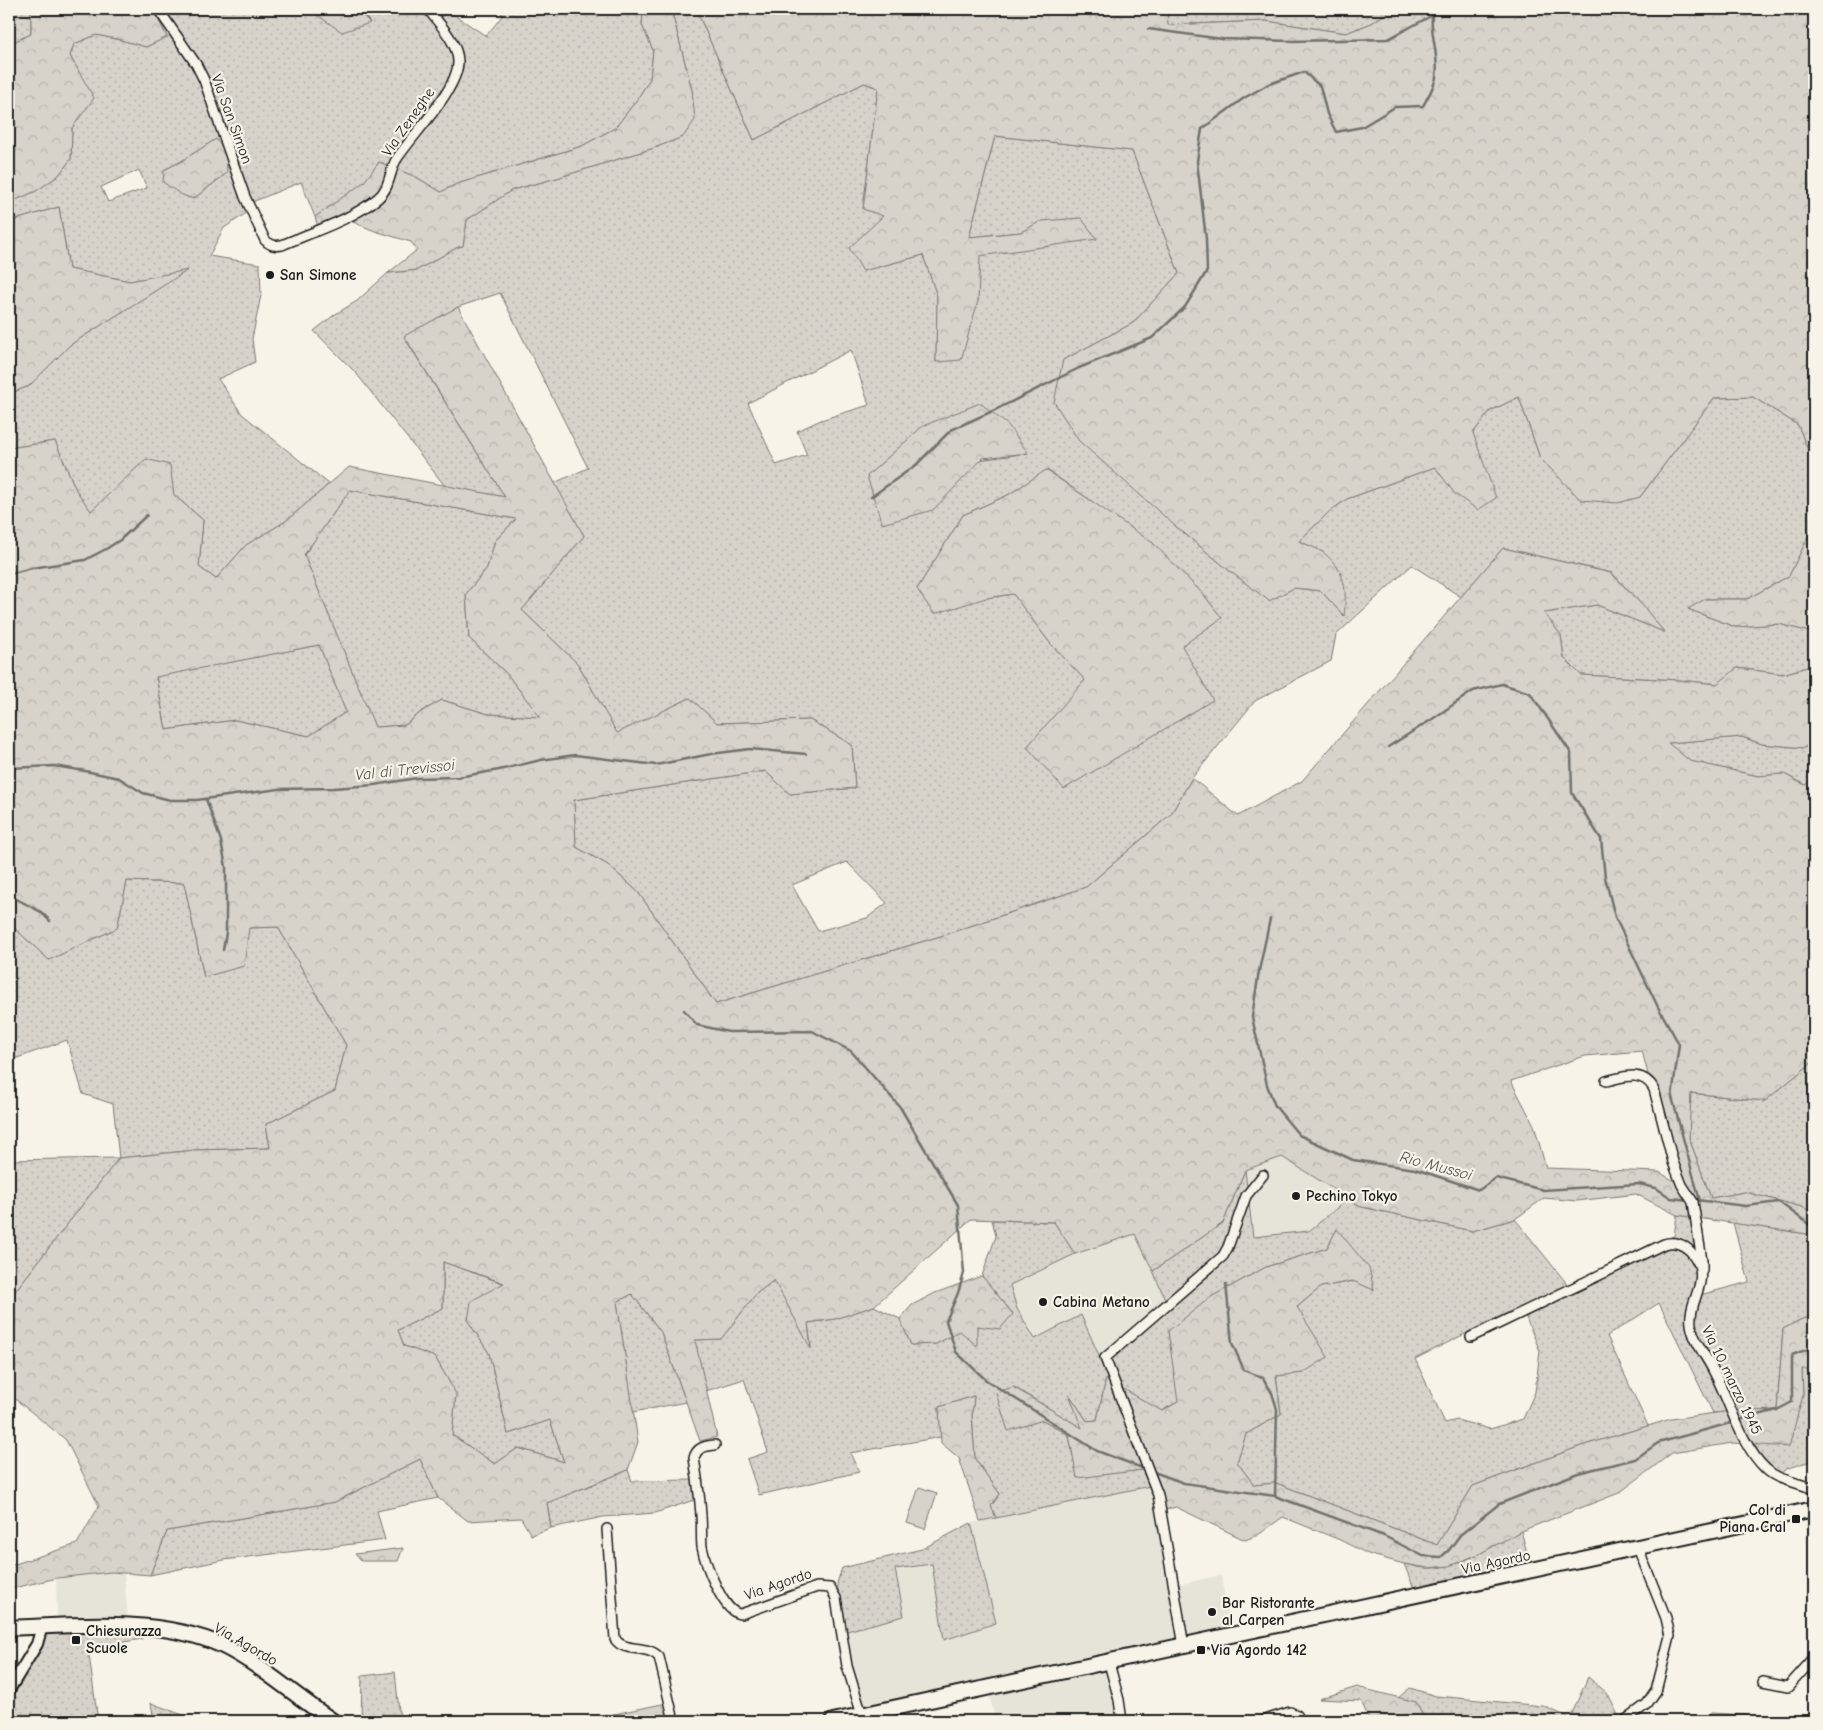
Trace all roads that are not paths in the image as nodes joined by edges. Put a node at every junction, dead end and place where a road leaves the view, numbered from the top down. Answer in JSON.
{"nodes":[{"id":1,"x":158,"y":9,"type":"edge"},
{"id":2,"x":428,"y":9,"type":"edge"},
{"id":3,"x":269,"y":244,"type":"joint"},
{"id":4,"x":1606,"y":1081,"type":"dead end"},
{"id":5,"x":1263,"y":1175,"type":"dead end"},
{"id":6,"x":1700,"y":1276,"type":"junction"},
{"id":7,"x":1470,"y":1337,"type":"dead end"},
{"id":8,"x":715,"y":1445,"type":"dead end"},
{"id":9,"x":1814,"y":1490,"type":"edge"},
{"id":10,"x":1814,"y":1509,"type":"edge"},
{"id":11,"x":607,"y":1529,"type":"dead end"},
{"id":12,"x":1638,"y":1548,"type":"junction"},
{"id":13,"x":42,"y":1626,"type":"junction"},
{"id":14,"x":9,"y":1628,"type":"edge"},
{"id":15,"x":1184,"y":1646,"type":"junction"},
{"id":16,"x":1814,"y":1658,"type":"edge"},
{"id":17,"x":1109,"y":1663,"type":"junction"},
{"id":18,"x":1763,"y":1682,"type":"dead end"},
{"id":19,"x":9,"y":1690,"type":"edge"},
{"id":20,"x":862,"y":1716,"type":"junction"},
{"id":21,"x":333,"y":1721,"type":"edge"},
{"id":22,"x":674,"y":1721,"type":"edge"},
{"id":23,"x":833,"y":1721,"type":"edge"},
{"id":24,"x":1122,"y":1721,"type":"edge"},
{"id":25,"x":1262,"y":1721,"type":"edge"},
{"id":26,"x":1300,"y":1721,"type":"edge"},
{"id":27,"x":1624,"y":1721,"type":"edge"}],
"edges":[{"from":1,"to":3,"type":"street","name":"Via San Simon"},
{"from":2,"to":3,"type":"street","name":"Via Zeneghe"},
{"from":4,"to":6,"type":"street","name":"Via 10 marzo 1945"},
{"from":5,"to":15,"type":"street"},
{"from":6,"to":7,"type":"street"},
{"from":6,"to":9,"type":"street","name":"Via 10 marzo 1945"},
{"from":8,"to":20,"type":"street","name":"Via Agordo"},
{"from":10,"to":12,"type":"main road","name":"Via Agordo"},
{"from":11,"to":22,"type":"street"},
{"from":12,"to":15,"type":"main road","name":"Via Agordo"},
{"from":12,"to":27,"type":"street"},
{"from":13,"to":14,"type":"main road","name":"Via Agordo"},
{"from":13,"to":19,"type":"street"},
{"from":13,"to":21,"type":"main road","name":"Via Agordo"},
{"from":15,"to":17,"type":"main road","name":"Via Agordo"},
{"from":16,"to":18,"type":"street"},
{"from":17,"to":20,"type":"main road","name":"Via Agordo"},
{"from":17,"to":24,"type":"street"},
{"from":20,"to":23,"type":"main road","name":"Via Agordo"},
{"from":25,"to":26,"type":"street"}]}
